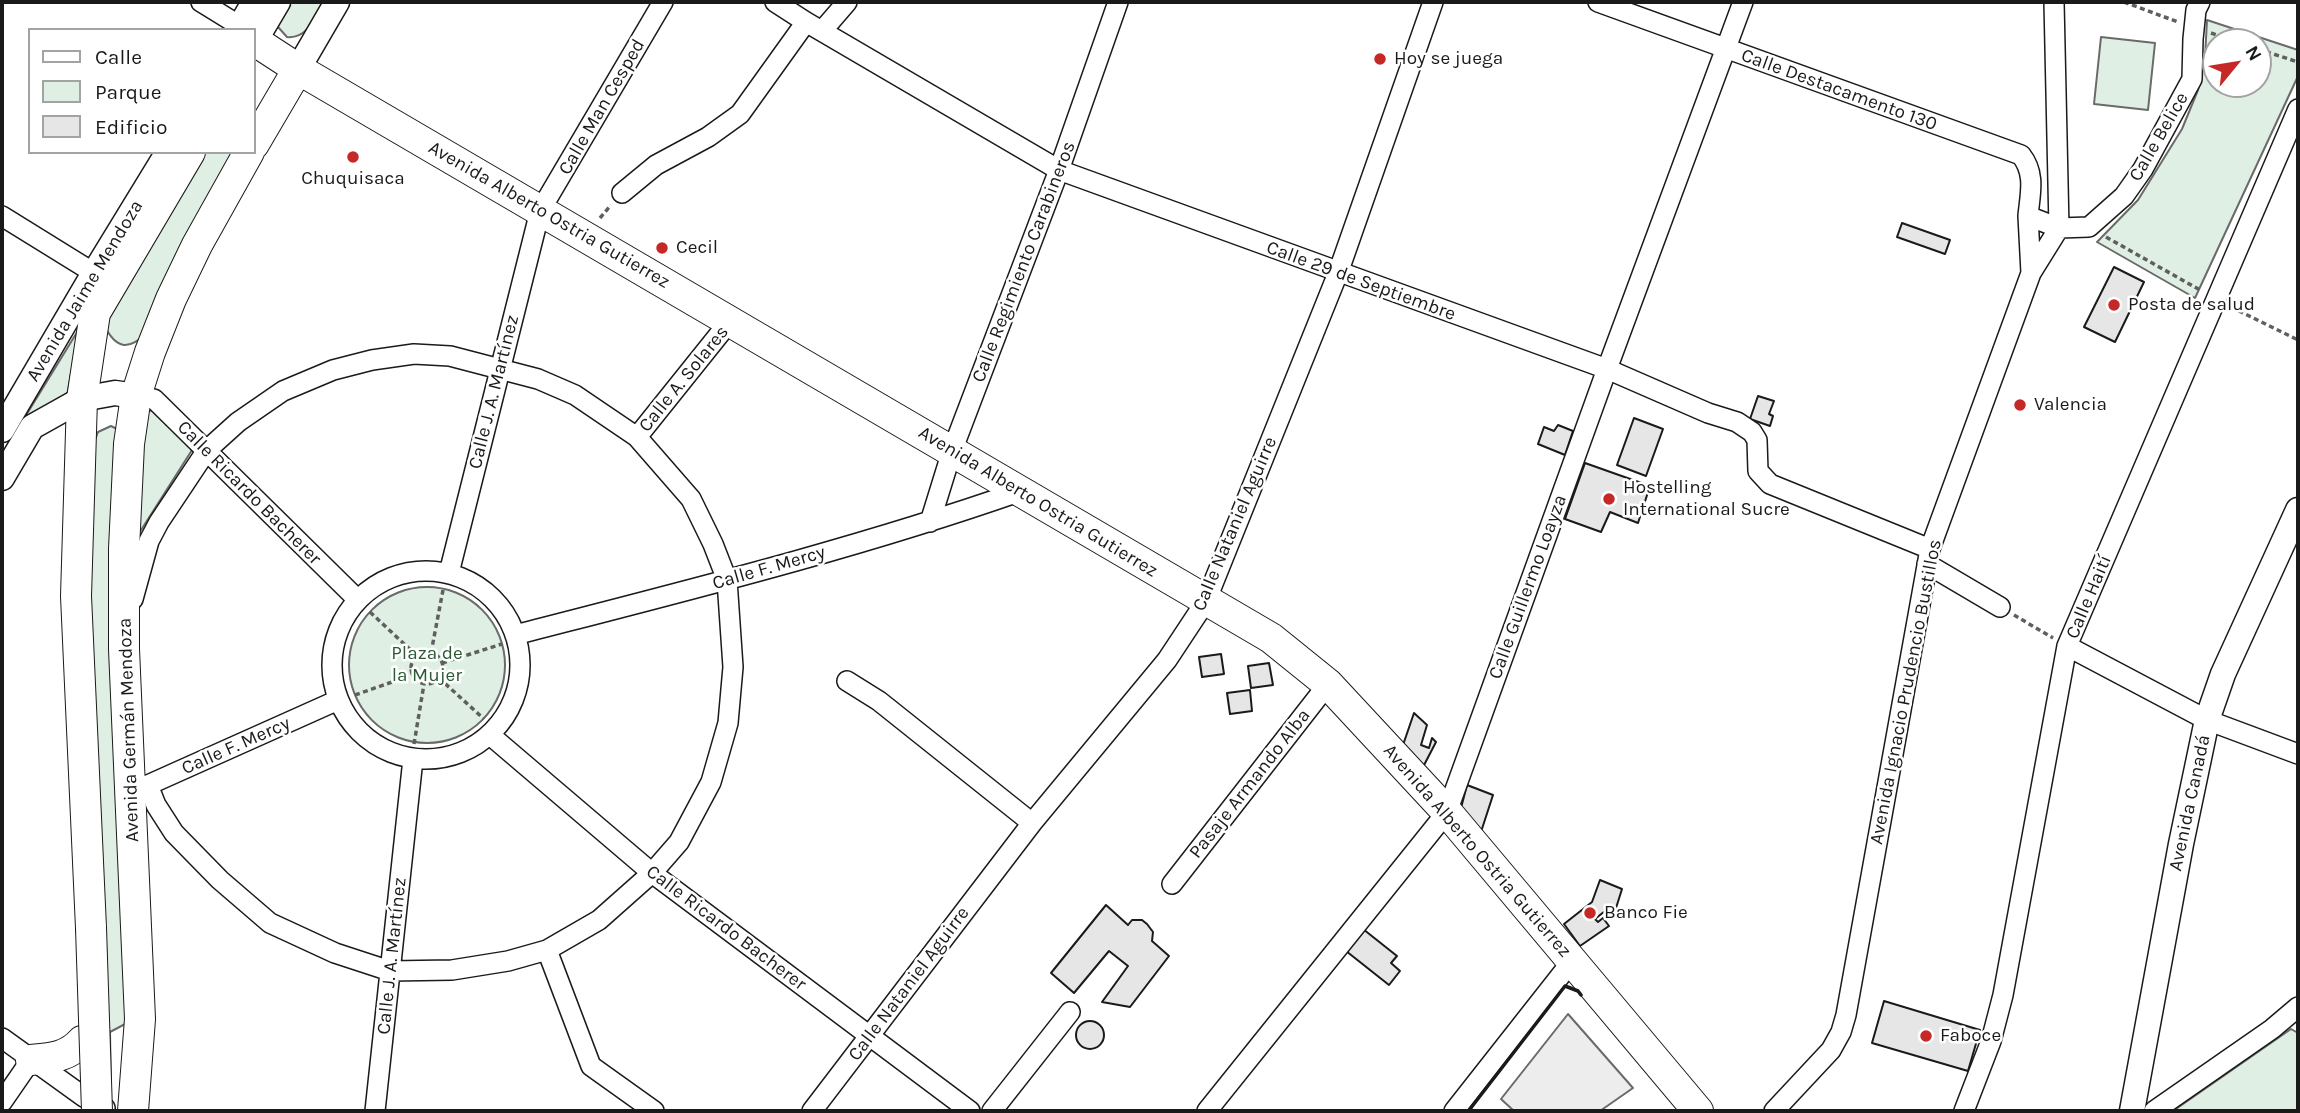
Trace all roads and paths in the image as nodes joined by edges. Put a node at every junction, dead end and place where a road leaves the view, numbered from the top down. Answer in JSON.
{"nodes":[{"id":1,"x":201,"y":2,"type":"edge"},
{"id":2,"x":254,"y":2,"type":"edge"},
{"id":3,"x":278,"y":2,"type":"edge"},
{"id":4,"x":337,"y":2,"type":"edge"},
{"id":5,"x":663,"y":2,"type":"edge"},
{"id":6,"x":775,"y":2,"type":"edge"},
{"id":7,"x":847,"y":2,"type":"edge"},
{"id":8,"x":1118,"y":2,"type":"edge"},
{"id":9,"x":1433,"y":2,"type":"edge"},
{"id":10,"x":1598,"y":2,"type":"edge"},
{"id":11,"x":1743,"y":2,"type":"edge"},
{"id":12,"x":2054,"y":2,"type":"edge"},
{"id":13,"x":2200,"y":2,"type":"edge"},
{"id":14,"x":814,"y":27,"type":"junction"},
{"id":15,"x":237,"y":28,"type":"edge"},
{"id":16,"x":248,"y":28,"type":"edge"},
{"id":17,"x":254,"y":28,"type":"edge"},
{"id":18,"x":256,"y":41,"type":"edge"},
{"id":19,"x":1726,"y":49,"type":"junction"},
{"id":20,"x":2272,"y":54,"type":"edge"},
{"id":21,"x":2298,"y":62,"type":"edge"},
{"id":22,"x":298,"y":69,"type":"junction"},
{"id":23,"x":2298,"y":109,"type":"edge"},
{"id":24,"x":256,"y":141,"type":"edge"},
{"id":25,"x":167,"y":154,"type":"edge"},
{"id":26,"x":189,"y":154,"type":"edge"},
{"id":27,"x":248,"y":154,"type":"edge"},
{"id":28,"x":1059,"y":170,"type":"junction"},
{"id":29,"x":622,"y":193,"type":"joint"},
{"id":30,"x":540,"y":211,"type":"junction"},
{"id":31,"x":2,"y":216,"type":"edge"},
{"id":32,"x":2028,"y":216,"type":"junction"},
{"id":33,"x":2089,"y":227,"type":"junction"},
{"id":34,"x":2059,"y":228,"type":"junction"},
{"id":35,"x":584,"y":236,"type":"junction"},
{"id":36,"x":94,"y":273,"type":"junction"},
{"id":37,"x":1338,"y":273,"type":"junction"},
{"id":38,"x":2031,"y":273,"type":"junction"},
{"id":39,"x":2217,"y":300,"type":"junction"},
{"id":40,"x":730,"y":321,"type":"junction"},
{"id":41,"x":2298,"y":340,"type":"edge"},
{"id":42,"x":499,"y":368,"type":"junction"},
{"id":43,"x":1607,"y":369,"type":"junction"},
{"id":44,"x":136,"y":396,"type":"junction"},
{"id":45,"x":82,"y":399,"type":"junction"},
{"id":46,"x":2,"y":430,"type":"edge"},
{"id":47,"x":637,"y":437,"type":"junction"},
{"id":48,"x":207,"y":450,"type":"junction"},
{"id":49,"x":952,"y":451,"type":"junction"},
{"id":50,"x":2,"y":478,"type":"edge"},
{"id":51,"x":1021,"y":491,"type":"junction"},
{"id":52,"x":2298,"y":510,"type":"edge"},
{"id":53,"x":930,"y":522,"type":"junction"},
{"id":54,"x":1928,"y":557,"type":"junction"},
{"id":55,"x":449,"y":573,"type":"junction"},
{"id":56,"x":727,"y":580,"type":"junction"},
{"id":57,"x":357,"y":599,"type":"junction"},
{"id":58,"x":1206,"y":601,"type":"junction"},
{"id":59,"x":2000,"y":607,"type":"joint"},
{"id":60,"x":517,"y":640,"type":"junction"},
{"id":61,"x":2067,"y":646,"type":"junction"},
{"id":62,"x":124,"y":649,"type":"junction"},
{"id":63,"x":431,"y":653,"type":"junction"},
{"id":64,"x":416,"y":656,"type":"junction"},
{"id":65,"x":442,"y":663,"type":"junction"},
{"id":66,"x":412,"y":675,"type":"junction"},
{"id":67,"x":439,"y":678,"type":"junction"},
{"id":68,"x":847,"y":681,"type":"dead end"},
{"id":69,"x":424,"y":684,"type":"junction"},
{"id":70,"x":1328,"y":684,"type":"junction"},
{"id":71,"x":338,"y":700,"type":"junction"},
{"id":72,"x":2207,"y":720,"type":"junction"},
{"id":73,"x":490,"y":734,"type":"junction"},
{"id":74,"x":2298,"y":754,"type":"edge"},
{"id":75,"x":413,"y":759,"type":"junction"},
{"id":76,"x":85,"y":778,"type":"junction"},
{"id":77,"x":140,"y":786,"type":"junction"},
{"id":78,"x":1447,"y":812,"type":"junction"},
{"id":79,"x":1032,"y":823,"type":"junction"},
{"id":80,"x":652,"y":873,"type":"junction"},
{"id":81,"x":1172,"y":884,"type":"dead end"},
{"id":82,"x":547,"y":950,"type":"junction"},
{"id":83,"x":1572,"y":961,"type":"junction"},
{"id":84,"x":390,"y":971,"type":"junction"},
{"id":85,"x":2298,"y":1007,"type":"edge"},
{"id":86,"x":1070,"y":1012,"type":"dead end"},
{"id":87,"x":870,"y":1036,"type":"junction"},
{"id":88,"x":2,"y":1038,"type":"edge"},
{"id":89,"x":82,"y":1041,"type":"junction"},
{"id":90,"x":31,"y":1060,"type":"junction"},
{"id":91,"x":2,"y":1102,"type":"edge"},
{"id":92,"x":94,"y":1108,"type":"edge"},
{"id":93,"x":133,"y":1111,"type":"edge"},
{"id":94,"x":375,"y":1111,"type":"edge"},
{"id":95,"x":654,"y":1111,"type":"edge"},
{"id":96,"x":812,"y":1111,"type":"edge"},
{"id":97,"x":970,"y":1111,"type":"edge"},
{"id":98,"x":992,"y":1111,"type":"edge"},
{"id":99,"x":1207,"y":1111,"type":"edge"},
{"id":100,"x":1454,"y":1111,"type":"edge"},
{"id":101,"x":1698,"y":1111,"type":"edge"},
{"id":102,"x":1774,"y":1111,"type":"edge"},
{"id":103,"x":1964,"y":1111,"type":"edge"},
{"id":104,"x":2132,"y":1111,"type":"edge"},
{"id":105,"x":2154,"y":1111,"type":"edge"}],
"edges":[{"from":1,"to":15,"type":"street"},
{"from":2,"to":16,"type":"main road"},
{"from":3,"to":17,"type":"main road"},
{"from":4,"to":22,"type":"main road"},
{"from":5,"to":30,"type":"street","name":"Calle Man Cesped"},
{"from":6,"to":14,"type":"street","name":"Calle 29 de Septiembre"},
{"from":7,"to":14,"type":"street"},
{"from":8,"to":28,"type":"street","name":"Calle Regimiento Carabineros"},
{"from":9,"to":37,"type":"street","name":"Calle Nataniel Aguirre"},
{"from":10,"to":19,"type":"street","name":"Calle Destacamento 130"},
{"from":11,"to":19,"type":"street","name":"Calle Guillermo Loayza"},
{"from":12,"to":34,"type":"street"},
{"from":13,"to":33,"type":"street","name":"Calle Belice"},
{"from":14,"to":28,"type":"street","name":"Calle 29 de Septiembre"},
{"from":14,"to":29,"type":"street"},
{"from":18,"to":22,"type":"highway","name":"Avenida Alberto Ostria Gutierrez"},
{"from":19,"to":32,"type":"street","name":"Calle Destacamento 130"},
{"from":19,"to":43,"type":"street","name":"Calle Guillermo Loayza"},
{"from":20,"to":21,"type":"path"},
{"from":22,"to":24,"type":"highway"},
{"from":22,"to":30,"type":"highway","name":"Avenida Alberto Ostria Gutierrez"},
{"from":23,"to":39,"type":"street","name":"Calle Haití"},
{"from":25,"to":36,"type":"main road","name":"Avenida Jaime Mendoza"},
{"from":26,"to":45,"type":"highway","name":"Avenida Jaime Mendoza"},
{"from":27,"to":44,"type":"highway","name":"Avenida Germán Mendoza"},
{"from":28,"to":37,"type":"street","name":"Calle 29 de Septiembre"},
{"from":28,"to":49,"type":"street","name":"Calle Regimiento Carabineros"},
{"from":29,"to":35,"type":"path"},
{"from":30,"to":35,"type":"highway","name":"Avenida Alberto Ostria Gutierrez"},
{"from":30,"to":42,"type":"street","name":"Calle J. A. Martínez"},
{"from":31,"to":36,"type":"street"},
{"from":32,"to":34,"type":"street"},
{"from":32,"to":38,"type":"street","name":"Calle Destacamento 130"},
{"from":33,"to":34,"type":"street"},
{"from":33,"to":39,"type":"path"},
{"from":34,"to":38,"type":"street","name":"Avenida Ignacio Prudencio Bustillos"},
{"from":35,"to":40,"type":"highway","name":"Avenida Alberto Ostria Gutierrez"},
{"from":36,"to":46,"type":"main road","name":"Avenida Jaime Mendoza"},
{"from":37,"to":43,"type":"street","name":"Calle 29 de Septiembre"},
{"from":37,"to":58,"type":"street","name":"Calle Nataniel Aguirre"},
{"from":38,"to":54,"type":"street","name":"Avenida Ignacio Prudencio Bustillos"},
{"from":39,"to":41,"type":"path"},
{"from":39,"to":61,"type":"street","name":"Calle Haití"},
{"from":40,"to":47,"type":"street","name":"Calle A. Solares"},
{"from":40,"to":49,"type":"highway","name":"Avenida Alberto Ostria Gutierrez"},
{"from":42,"to":47,"type":"street"},
{"from":42,"to":48,"type":"street"},
{"from":42,"to":55,"type":"street","name":"Calle J. A. Martínez"},
{"from":43,"to":54,"type":"street","name":"Calle 29 de Septiembre"},
{"from":43,"to":78,"type":"street","name":"Calle Guillermo Loayza"},
{"from":44,"to":45,"type":"main road"},
{"from":44,"to":48,"type":"street","name":"Calle Ricardo Bacherer"},
{"from":44,"to":62,"type":"highway","name":"Avenida Germán Mendoza"},
{"from":45,"to":50,"type":"main road"},
{"from":45,"to":76,"type":"highway"},
{"from":47,"to":56,"type":"street"},
{"from":48,"to":57,"type":"street","name":"Calle Ricardo Bacherer"},
{"from":48,"to":62,"type":"street"},
{"from":49,"to":51,"type":"highway","name":"Avenida Alberto Ostria Gutierrez"},
{"from":49,"to":53,"type":"street","name":"Calle Regimiento Carabineros"},
{"from":51,"to":53,"type":"street","name":"Calle F. Mercy"},
{"from":51,"to":58,"type":"highway","name":"Avenida Alberto Ostria Gutierrez"},
{"from":52,"to":72,"type":"main road","name":"Avenida Canadá"},
{"from":53,"to":56,"type":"street","name":"Calle F. Mercy"},
{"from":54,"to":59,"type":"street"},
{"from":54,"to":102,"type":"street","name":"Avenida Ignacio Prudencio Bustillos"},
{"from":55,"to":57,"type":"street"},
{"from":55,"to":60,"type":"street"},
{"from":55,"to":63,"type":"path"},
{"from":56,"to":60,"type":"street","name":"Calle F. Mercy"},
{"from":56,"to":80,"type":"street"},
{"from":57,"to":64,"type":"path"},
{"from":57,"to":71,"type":"street"},
{"from":58,"to":70,"type":"highway","name":"Avenida Alberto Ostria Gutierrez"},
{"from":58,"to":79,"type":"street","name":"Calle Nataniel Aguirre"},
{"from":59,"to":61,"type":"path"},
{"from":60,"to":65,"type":"path"},
{"from":60,"to":73,"type":"street"},
{"from":61,"to":72,"type":"street"},
{"from":61,"to":103,"type":"street","name":"Calle Haití"},
{"from":62,"to":77,"type":"highway","name":"Avenida Germán Mendoza"},
{"from":63,"to":64,"type":"path"},
{"from":63,"to":65,"type":"path"},
{"from":64,"to":66,"type":"path"},
{"from":65,"to":67,"type":"path"},
{"from":66,"to":69,"type":"path"},
{"from":66,"to":71,"type":"path"},
{"from":67,"to":69,"type":"path"},
{"from":67,"to":73,"type":"path"},
{"from":68,"to":79,"type":"street"},
{"from":69,"to":75,"type":"path"},
{"from":70,"to":78,"type":"highway","name":"Avenida Alberto Ostria Gutierrez"},
{"from":70,"to":81,"type":"street","name":"Pasaje Armando Alba"},
{"from":71,"to":75,"type":"street"},
{"from":71,"to":77,"type":"street","name":"Calle F. Mercy"},
{"from":72,"to":74,"type":"street"},
{"from":72,"to":104,"type":"main road","name":"Avenida Canadá"},
{"from":73,"to":75,"type":"street"},
{"from":73,"to":80,"type":"street","name":"Calle Ricardo Bacherer"},
{"from":75,"to":84,"type":"street","name":"Calle J. A. Martínez"},
{"from":76,"to":89,"type":"highway"},
{"from":76,"to":92,"type":"highway","bridge":true},
{"from":77,"to":84,"type":"street"},
{"from":77,"to":93,"type":"highway","name":"Avenida Germán Mendoza"},
{"from":78,"to":83,"type":"highway","name":"Avenida Alberto Ostria Gutierrez"},
{"from":78,"to":99,"type":"street","name":"Calle Guillermo Loayza"},
{"from":79,"to":87,"type":"street","name":"Calle Nataniel Aguirre"},
{"from":80,"to":82,"type":"street"},
{"from":80,"to":87,"type":"street","name":"Calle Ricardo Bacherer"},
{"from":82,"to":84,"type":"street"},
{"from":82,"to":95,"type":"street"},
{"from":83,"to":100,"type":"street"},
{"from":83,"to":101,"type":"highway","name":"Avenida Alberto Ostria Gutierrez"},
{"from":84,"to":94,"type":"street","name":"Calle J. A. Martínez"},
{"from":85,"to":105,"type":"street"},
{"from":86,"to":98,"type":"street"},
{"from":87,"to":96,"type":"street","name":"Calle Nataniel Aguirre"},
{"from":87,"to":97,"type":"street","name":"Calle Ricardo Bacherer"},
{"from":88,"to":90,"type":"street"},
{"from":89,"to":90,"type":"highway"},
{"from":89,"to":92,"type":"highway"},
{"from":90,"to":91,"type":"street"},
{"from":90,"to":92,"type":"street"}]}
